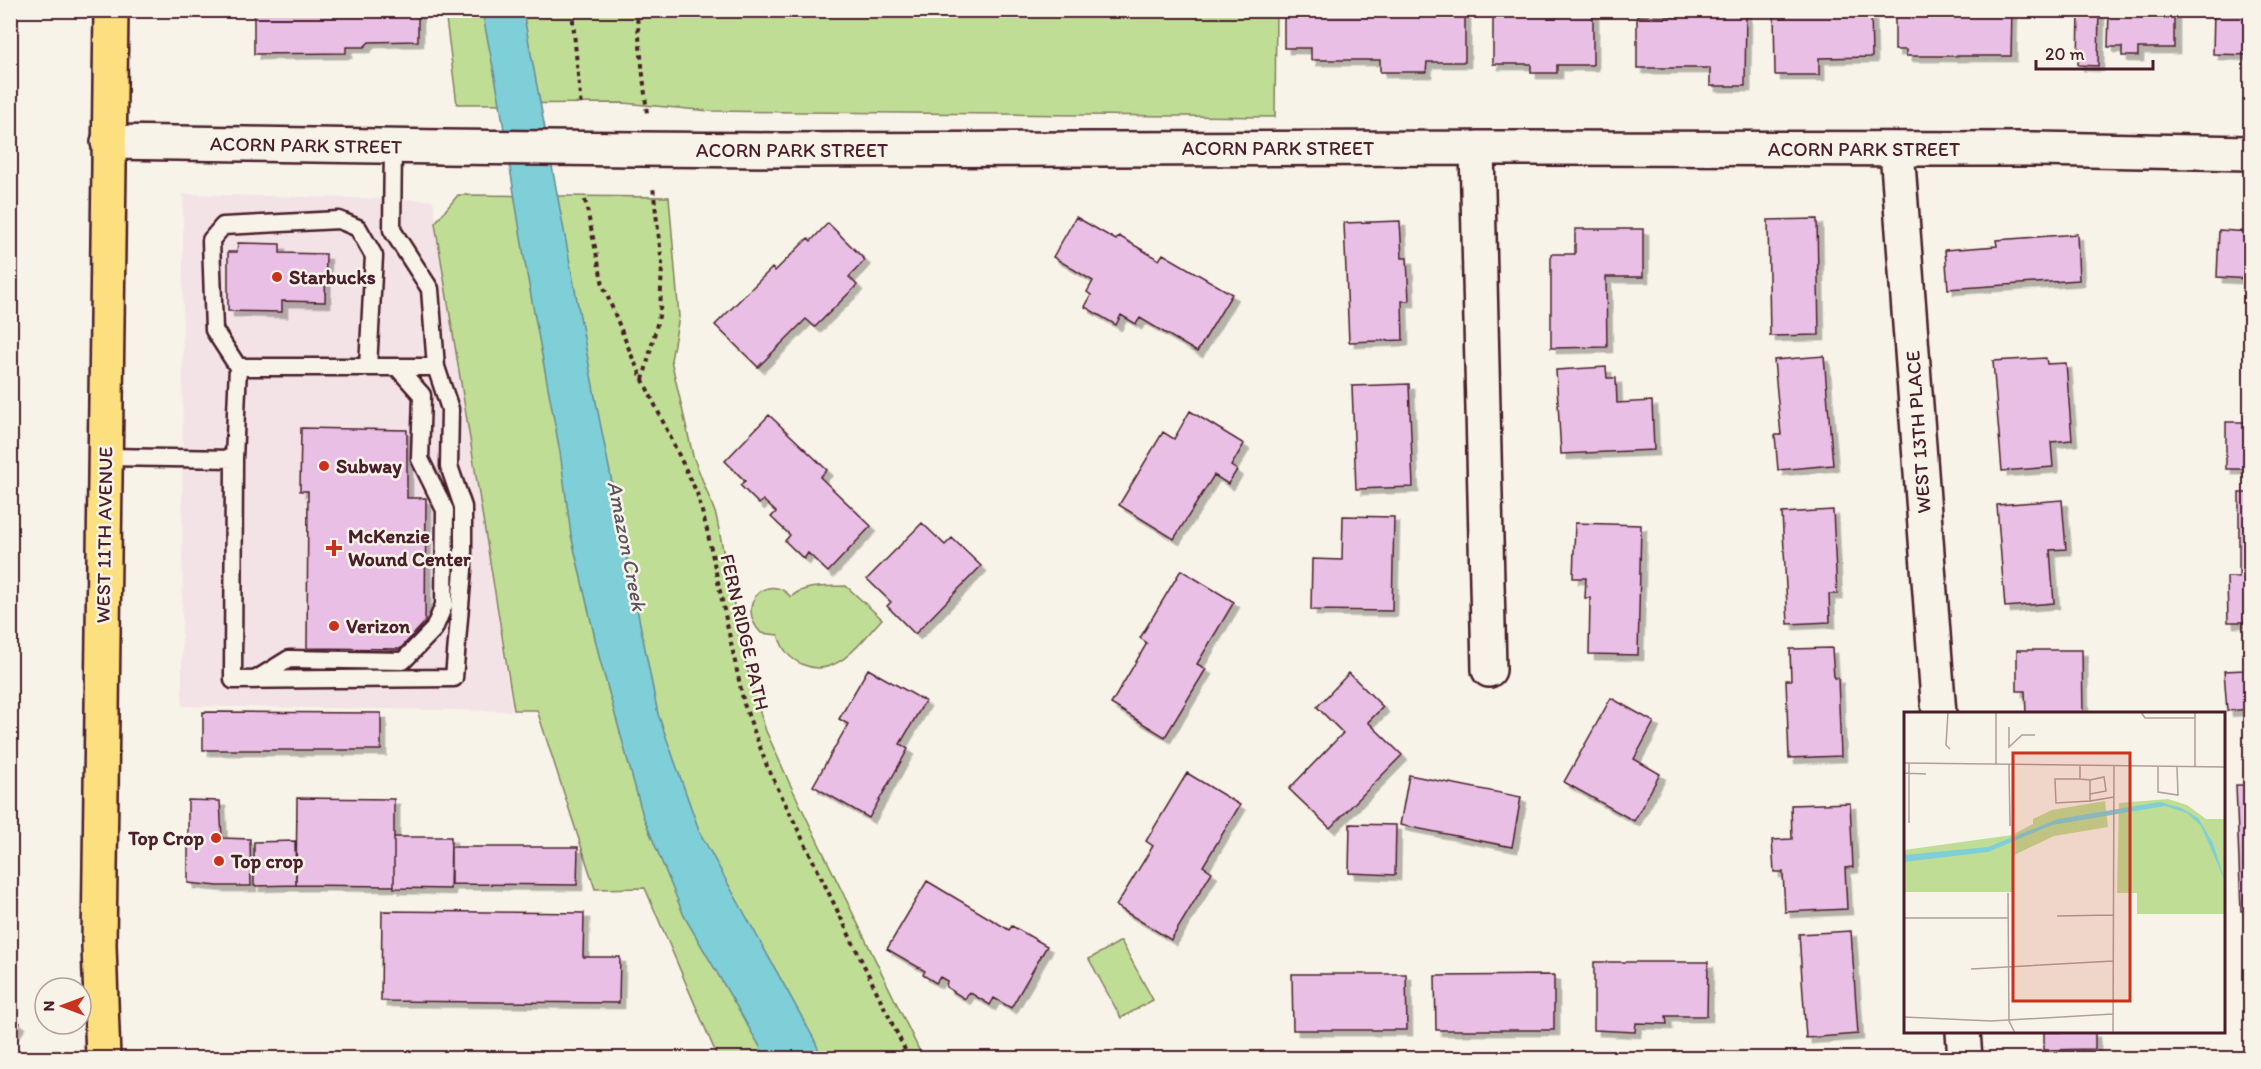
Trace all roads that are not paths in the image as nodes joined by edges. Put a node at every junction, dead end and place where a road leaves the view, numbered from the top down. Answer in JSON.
{"nodes":[{"id":1,"x":111,"y":10,"type":"edge"},
{"id":2,"x":108,"y":142,"type":"junction"},
{"id":3,"x":393,"y":146,"type":"junction"},
{"id":4,"x":1476,"y":148,"type":"junction"},
{"id":5,"x":1897,"y":150,"type":"junction"},
{"id":6,"x":2250,"y":153,"type":"edge"},
{"id":7,"x":238,"y":367,"type":"junction"},
{"id":8,"x":368,"y":367,"type":"junction"},
{"id":9,"x":397,"y":367,"type":"junction"},
{"id":10,"x":436,"y":367,"type":"junction"},
{"id":11,"x":105,"y":457,"type":"junction"},
{"id":12,"x":234,"y":459,"type":"junction"},
{"id":13,"x":1489,"y":670,"type":"dead end"},
{"id":14,"x":254,"y":680,"type":"junction"},
{"id":15,"x":1939,"y":712,"type":"edge"},
{"id":16,"x":1963,"y":1033,"type":"edge"},
{"id":17,"x":103,"y":1059,"type":"edge"},
{"id":18,"x":1965,"y":1059,"type":"edge"}],
"edges":[{"from":1,"to":2,"type":"main road","name":"WEST 11TH AVENUE"},
{"from":2,"to":3,"type":"street","name":"ACORN PARK STREET"},
{"from":2,"to":11,"type":"main road","name":"WEST 11TH AVENUE"},
{"from":3,"to":4,"type":"street","name":"ACORN PARK STREET","bridge":true},
{"from":3,"to":10,"type":"lane"},
{"from":4,"to":5,"type":"street","name":"ACORN PARK STREET"},
{"from":4,"to":13,"type":"street"},
{"from":5,"to":6,"type":"street","name":"ACORN PARK STREET"},
{"from":5,"to":15,"type":"street","name":"WEST 13TH PLACE"},
{"from":7,"to":8,"type":"lane"},
{"from":7,"to":8,"type":"lane"},
{"from":7,"to":12,"type":"lane"},
{"from":8,"to":9,"type":"lane"},
{"from":9,"to":10,"type":"lane"},
{"from":9,"to":14,"type":"lane"},
{"from":10,"to":14,"type":"lane"},
{"from":11,"to":12,"type":"lane"},
{"from":11,"to":17,"type":"main road","name":"WEST 11TH AVENUE"},
{"from":12,"to":14,"type":"lane"},
{"from":16,"to":18,"type":"street"}]}
